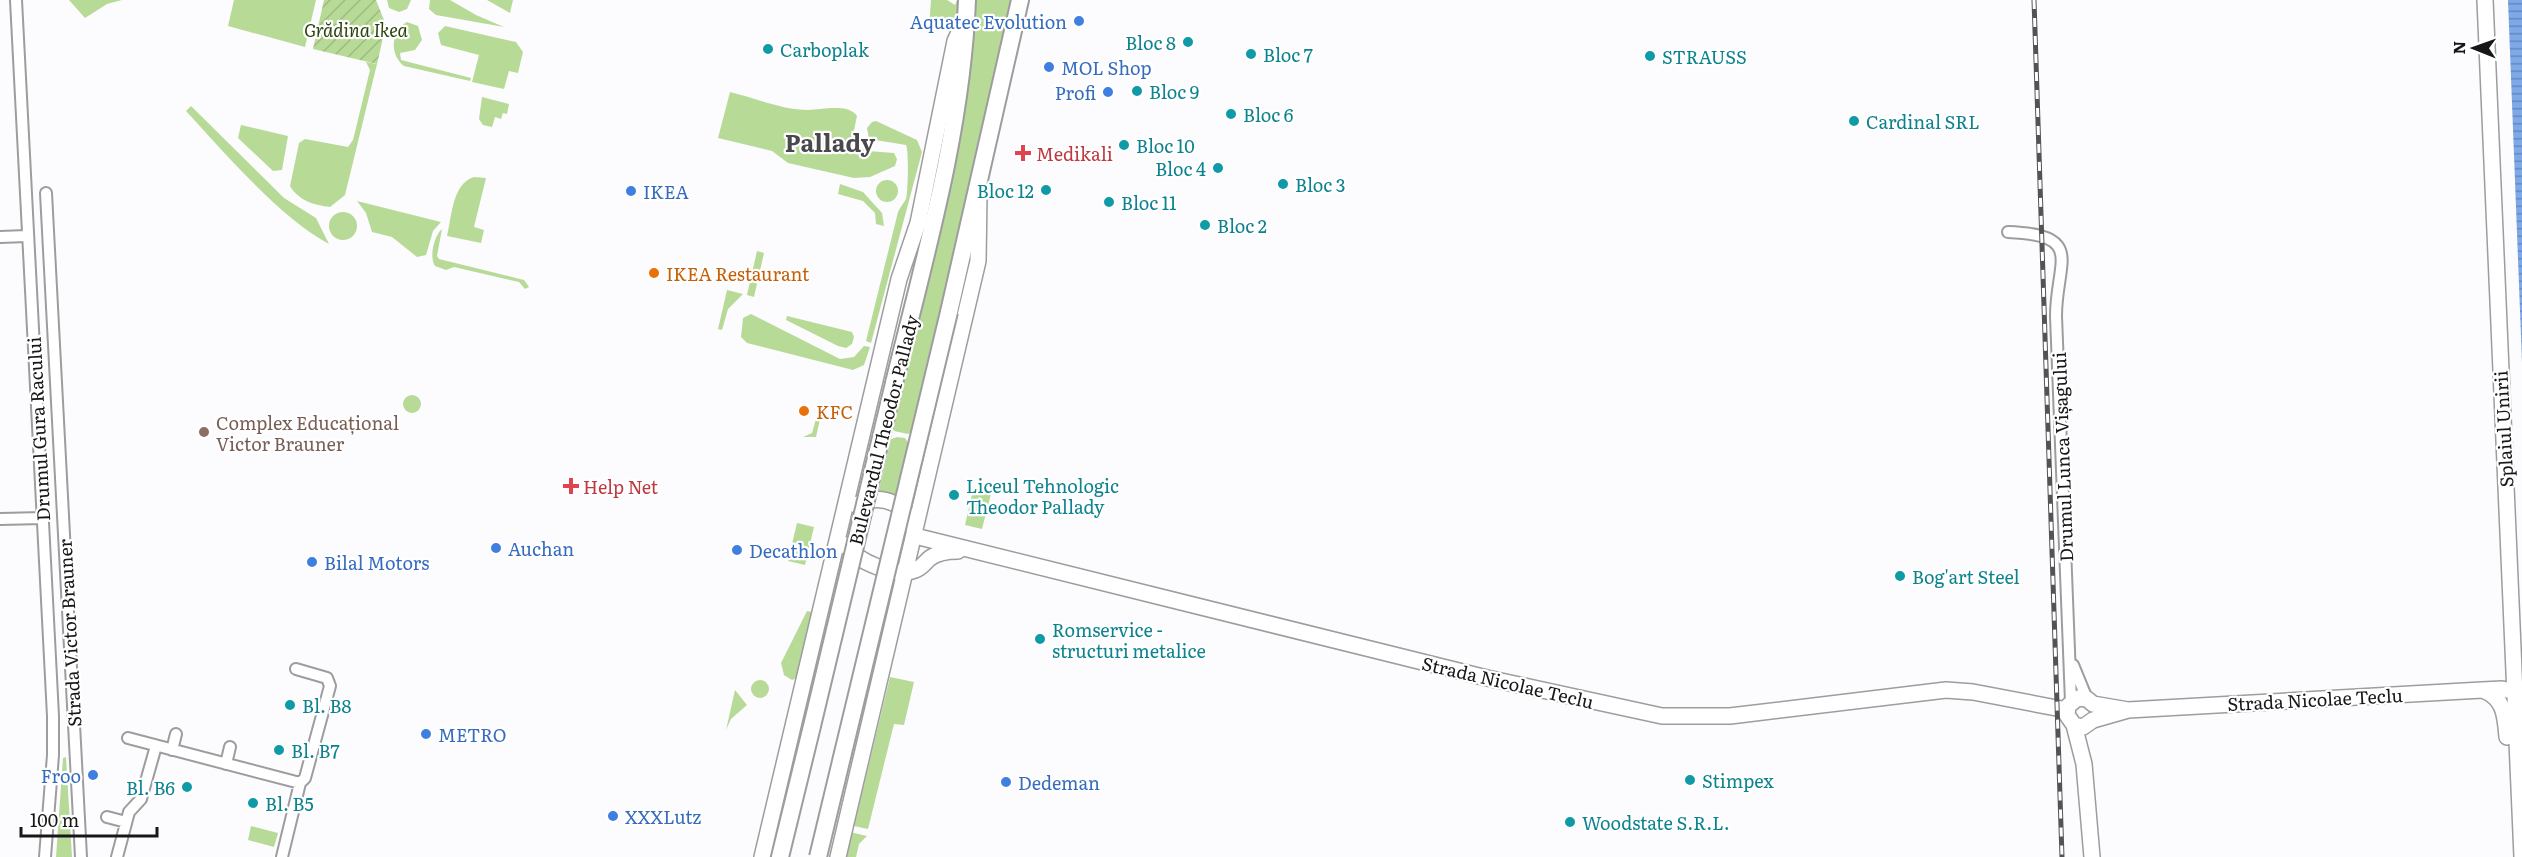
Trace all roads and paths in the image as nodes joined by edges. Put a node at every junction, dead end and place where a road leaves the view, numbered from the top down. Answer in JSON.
{"nodes":[{"id":1,"x":16,"y":0,"type":"edge"},
{"id":2,"x":1020,"y":0,"type":"edge"},
{"id":3,"x":2485,"y":0,"type":"edge"},
{"id":4,"x":966,"y":8,"type":"edge"},
{"id":5,"x":979,"y":185,"type":"junction"},
{"id":6,"x":46,"y":193,"type":"dead end"},
{"id":7,"x":2008,"y":232,"type":"dead end"},
{"id":8,"x":27,"y":236,"type":"junction"},
{"id":9,"x":0,"y":237,"type":"edge"},
{"id":10,"x":43,"y":518,"type":"junction"},
{"id":11,"x":0,"y":519,"type":"edge"},
{"id":12,"x":842,"y":520,"type":"junction"},
{"id":13,"x":917,"y":530,"type":"junction"},
{"id":14,"x":962,"y":550,"type":"junction"},
{"id":15,"x":907,"y":572,"type":"junction"},
{"id":16,"x":2069,"y":657,"type":"junction"},
{"id":17,"x":296,"y":669,"type":"dead end"},
{"id":18,"x":2515,"y":688,"type":"edge"},
{"id":19,"x":2482,"y":690,"type":"junction"},
{"id":20,"x":2090,"y":702,"type":"junction"},
{"id":21,"x":2069,"y":706,"type":"junction"},
{"id":22,"x":2128,"y":710,"type":"junction"},
{"id":23,"x":2092,"y":722,"type":"junction"},
{"id":24,"x":2074,"y":725,"type":"junction"},
{"id":25,"x":176,"y":734,"type":"dead end"},
{"id":26,"x":128,"y":738,"type":"dead end"},
{"id":27,"x":156,"y":746,"type":"junction"},
{"id":28,"x":230,"y":747,"type":"dead end"},
{"id":29,"x":172,"y":750,"type":"junction"},
{"id":30,"x":226,"y":764,"type":"junction"},
{"id":31,"x":2084,"y":764,"type":"junction"},
{"id":32,"x":300,"y":783,"type":"junction"},
{"id":33,"x":2519,"y":789,"type":"junction"},
{"id":34,"x":107,"y":817,"type":"dead end"},
{"id":35,"x":126,"y":822,"type":"junction"},
{"id":36,"x":45,"y":857,"type":"edge"},
{"id":37,"x":81,"y":857,"type":"edge"},
{"id":38,"x":117,"y":857,"type":"edge"},
{"id":39,"x":282,"y":857,"type":"edge"},
{"id":40,"x":762,"y":857,"type":"edge"},
{"id":41,"x":780,"y":857,"type":"edge"},
{"id":42,"x":818,"y":857,"type":"edge"},
{"id":43,"x":838,"y":857,"type":"edge"},
{"id":44,"x":2092,"y":857,"type":"edge"},
{"id":45,"x":2522,"y":857,"type":"edge"}],
"edges":[{"from":1,"to":8,"type":"street","name":"Drumul Gura Racului"},
{"from":2,"to":5,"type":"main road","name":"Bulevardul Theodor Pallady"},
{"from":3,"to":18,"type":"street","name":"Splaiul Unirii"},
{"from":4,"to":12,"type":"street"},
{"from":4,"to":41,"type":"main road","name":"Bulevardul Theodor Pallady","bridge":true},
{"from":5,"to":13,"type":"street","name":"Bulevardul Theodor Pallady"},
{"from":5,"to":42,"type":"main road","name":"Bulevardul Theodor Pallady","bridge":true},
{"from":6,"to":37,"type":"street","name":"Strada Victor Brauner"},
{"from":7,"to":16,"type":"street","name":"Drumul Lunca Vișagului"},
{"from":8,"to":9,"type":"street"},
{"from":8,"to":10,"type":"street","name":"Drumul Gura Racului"},
{"from":10,"to":11,"type":"street"},
{"from":10,"to":36,"type":"street","name":"Drumul Gura Racului"},
{"from":12,"to":13,"type":"street"},
{"from":12,"to":15,"type":"street"},
{"from":12,"to":40,"type":"street"},
{"from":13,"to":14,"type":"street","name":"Strada Nicolae Teclu"},
{"from":13,"to":15,"type":"street","name":"Bulevardul Theodor Pallady"},
{"from":14,"to":15,"type":"street"},
{"from":14,"to":21,"type":"street","name":"Strada Nicolae Teclu"},
{"from":15,"to":43,"type":"street","name":"Bulevardul Theodor Pallady"},
{"from":16,"to":20,"type":"street","name":"Drumul Lunca Vișagului"},
{"from":16,"to":21,"type":"street","name":"Drumul Lunca Vișagului"},
{"from":17,"to":32,"type":"street"},
{"from":18,"to":19,"type":"street","name":"Strada Nicolae Teclu"},
{"from":18,"to":33,"type":"street","name":"Splaiul Unirii"},
{"from":19,"to":22,"type":"street","name":"Strada Nicolae Teclu"},
{"from":19,"to":33,"type":"street"},
{"from":20,"to":21,"type":"street","name":"Strada Nicolae Teclu"},
{"from":20,"to":22,"type":"street","name":"Strada Nicolae Teclu"},
{"from":20,"to":23,"type":"street"},
{"from":21,"to":24,"type":"street"},
{"from":22,"to":23,"type":"street","name":"Strada Nicolae Teclu"},
{"from":23,"to":24,"type":"street","name":"Strada Nicolae Teclu"},
{"from":23,"to":31,"type":"street"},
{"from":24,"to":31,"type":"street"},
{"from":25,"to":29,"type":"street"},
{"from":26,"to":27,"type":"street"},
{"from":27,"to":29,"type":"street"},
{"from":27,"to":35,"type":"street"},
{"from":28,"to":30,"type":"street"},
{"from":29,"to":30,"type":"street"},
{"from":30,"to":32,"type":"street"},
{"from":31,"to":44,"type":"street"},
{"from":32,"to":39,"type":"street"},
{"from":33,"to":45,"type":"street","name":"Splaiul Unirii"},
{"from":34,"to":35,"type":"street"},
{"from":35,"to":38,"type":"street"}]}
